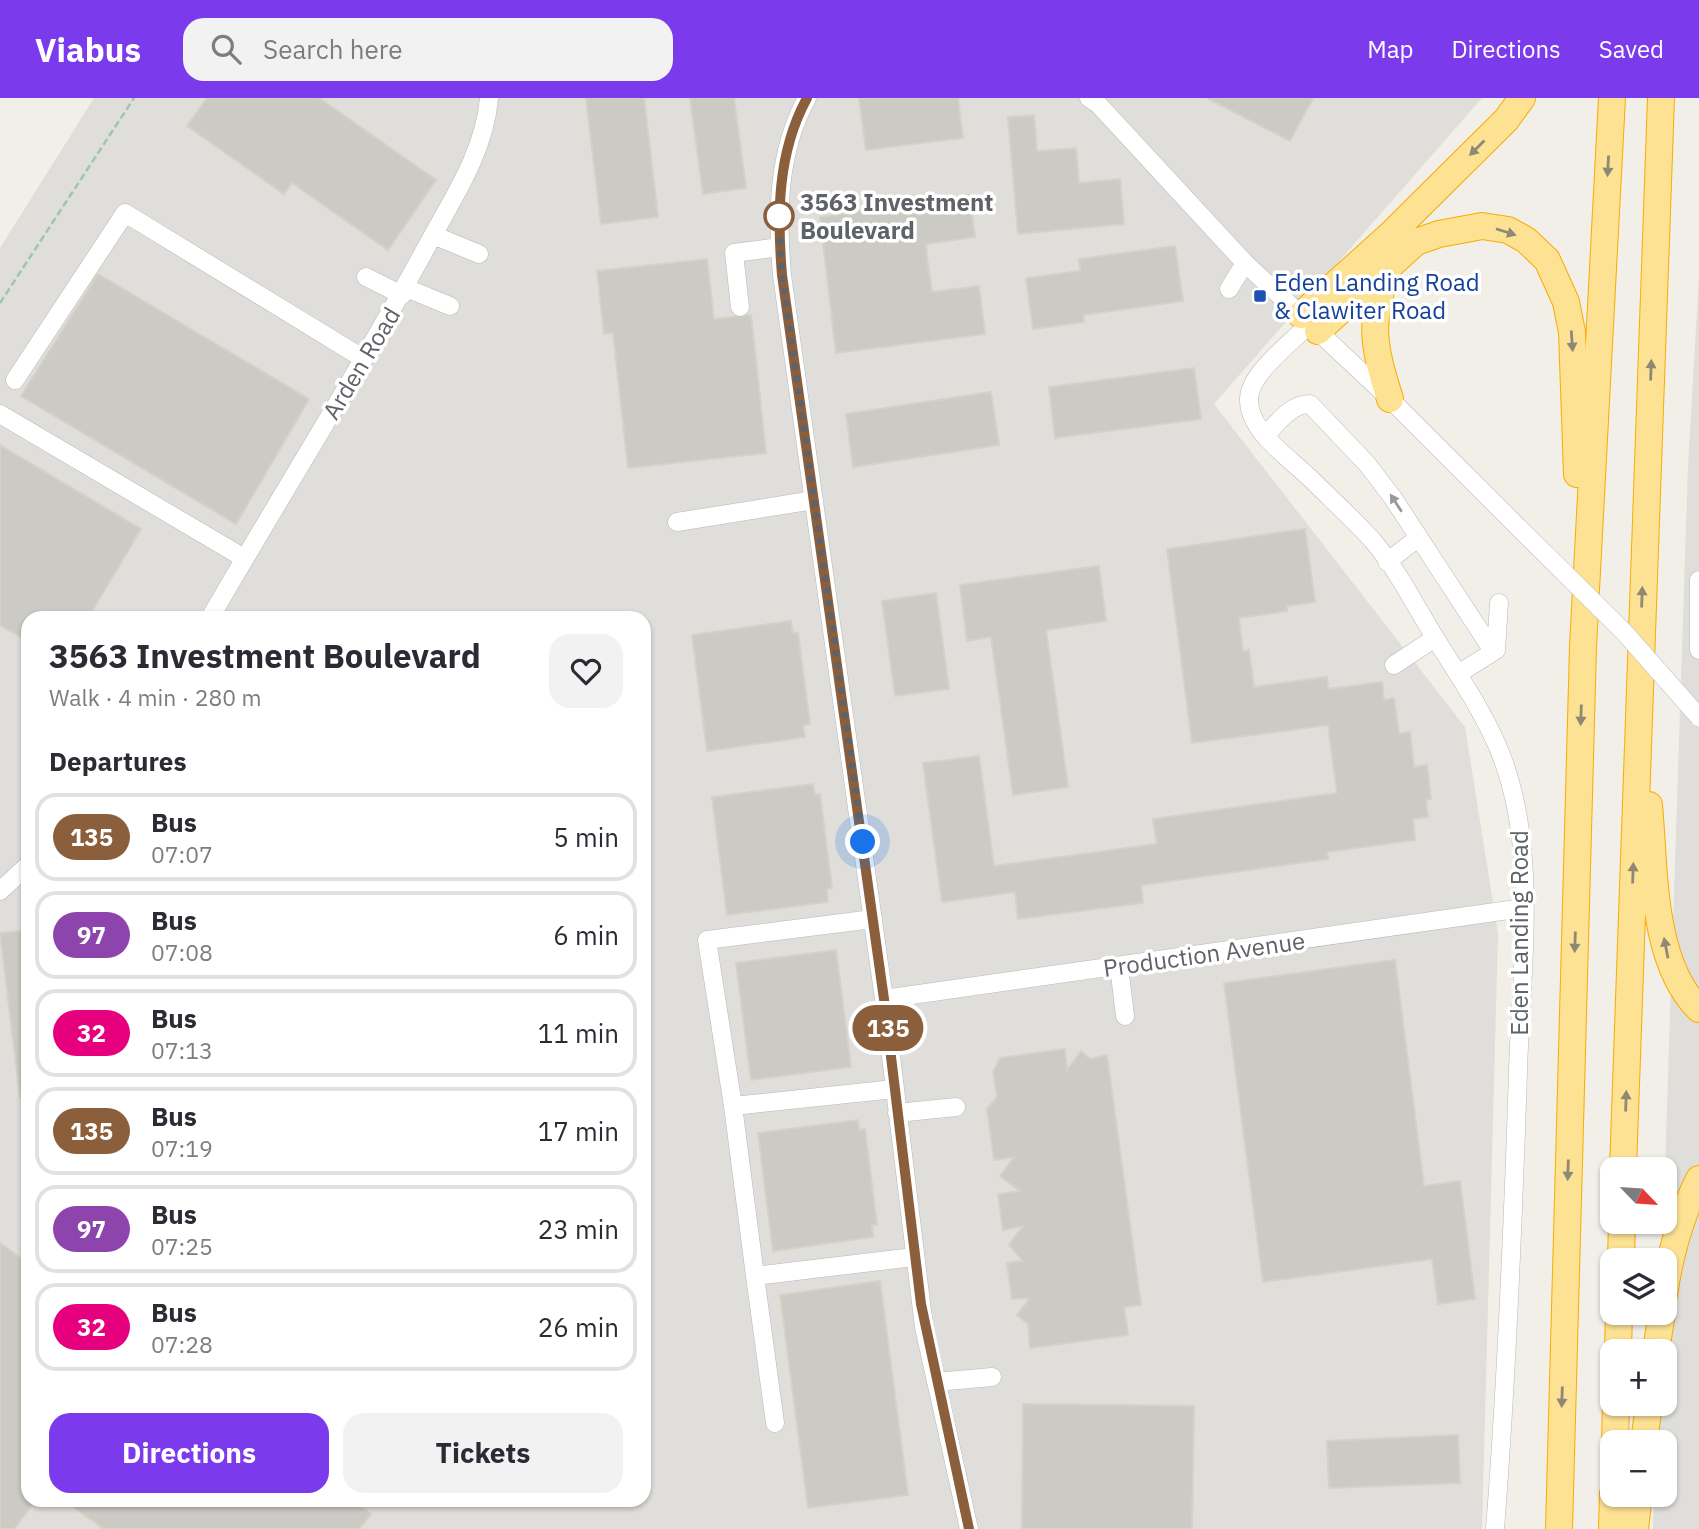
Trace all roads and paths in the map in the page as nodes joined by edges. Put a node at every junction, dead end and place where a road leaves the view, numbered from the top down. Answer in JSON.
{"nodes":[{"id":1,"x":134,"y":98,"type":"edge"},
{"id":2,"x":489,"y":98,"type":"edge"},
{"id":3,"x":807,"y":98,"type":"edge"},
{"id":4,"x":1522,"y":98,"type":"edge"},
{"id":5,"x":1612,"y":98,"type":"edge"},
{"id":6,"x":1661,"y":98,"type":"edge"},
{"id":7,"x":1096,"y":100,"type":"edge"},
{"id":8,"x":433,"y":236,"type":"junction"},
{"id":9,"x":779,"y":247,"type":"junction"},
{"id":10,"x":479,"y":254,"type":"dead end"},
{"id":11,"x":1245,"y":263,"type":"junction"},
{"id":12,"x":1391,"y":263,"type":"junction"},
{"id":13,"x":366,"y":277,"type":"dead end"},
{"id":14,"x":1229,"y":289,"type":"dead end"},
{"id":15,"x":404,"y":292,"type":"junction"},
{"id":16,"x":0,"y":303,"type":"edge"},
{"id":17,"x":450,"y":306,"type":"dead end"},
{"id":18,"x":740,"y":307,"type":"dead end"},
{"id":19,"x":1310,"y":323,"type":"junction"},
{"id":20,"x":364,"y":359,"type":"junction"},
{"id":21,"x":15,"y":380,"type":"dead end"},
{"id":22,"x":1390,"y":399,"type":"junction"},
{"id":23,"x":0,"y":414,"type":"edge"},
{"id":24,"x":1266,"y":435,"type":"junction"},
{"id":25,"x":814,"y":500,"type":"junction"},
{"id":26,"x":677,"y":522,"type":"dead end"},
{"id":27,"x":1418,"y":538,"type":"junction"},
{"id":28,"x":244,"y":558,"type":"junction"},
{"id":29,"x":1387,"y":562,"type":"junction"},
{"id":30,"x":1699,"y":580,"type":"edge"},
{"id":31,"x":1499,"y":603,"type":"dead end"},
{"id":32,"x":214,"y":611,"type":"edge"},
{"id":33,"x":1435,"y":638,"type":"junction"},
{"id":34,"x":1583,"y":647,"type":"junction"},
{"id":35,"x":1699,"y":650,"type":"edge"},
{"id":36,"x":1493,"y":651,"type":"junction"},
{"id":37,"x":1394,"y":665,"type":"dead end"},
{"id":38,"x":1458,"y":674,"type":"junction"},
{"id":39,"x":1639,"y":690,"type":"junction"},
{"id":40,"x":1699,"y":717,"type":"edge"},
{"id":41,"x":21,"y":877,"type":"edge"},
{"id":42,"x":0,"y":891,"type":"edge"},
{"id":43,"x":1523,"y":908,"type":"junction"},
{"id":44,"x":873,"y":919,"type":"junction"},
{"id":45,"x":1119,"y":966,"type":"junction"},
{"id":46,"x":884,"y":999,"type":"junction"},
{"id":47,"x":1699,"y":1009,"type":"edge"},
{"id":48,"x":1125,"y":1016,"type":"dead end"},
{"id":49,"x":894,"y":1089,"type":"junction"},
{"id":50,"x":733,"y":1106,"type":"junction"},
{"id":51,"x":956,"y":1107,"type":"dead end"},
{"id":52,"x":897,"y":1113,"type":"junction"},
{"id":53,"x":1623,"y":1157,"type":"edge"},
{"id":54,"x":1699,"y":1179,"type":"edge"},
{"id":55,"x":1672,"y":1248,"type":"edge"},
{"id":56,"x":914,"y":1257,"type":"junction"},
{"id":57,"x":755,"y":1276,"type":"junction"},
{"id":58,"x":992,"y":1377,"type":"dead end"},
{"id":59,"x":936,"y":1382,"type":"junction"},
{"id":60,"x":775,"y":1423,"type":"dead end"},
{"id":61,"x":1613,"y":1507,"type":"edge"},
{"id":62,"x":1638,"y":1507,"type":"edge"},
{"id":63,"x":969,"y":1529,"type":"edge"},
{"id":64,"x":1496,"y":1529,"type":"edge"},
{"id":65,"x":1559,"y":1529,"type":"edge"},
{"id":66,"x":1612,"y":1529,"type":"edge"},
{"id":67,"x":1635,"y":1529,"type":"edge"}],
"edges":[{"from":1,"to":16,"type":"path"},
{"from":2,"to":8,"type":"street","name":"Arden Road"},
{"from":3,"to":9,"type":"street"},
{"from":4,"to":19,"type":"highway","one_way":true},
{"from":5,"to":34,"type":"highway","one_way":true},
{"from":39,"to":6,"type":"highway","one_way":true},
{"from":7,"to":11,"type":"street"},
{"from":8,"to":10,"type":"street"},
{"from":8,"to":15,"type":"street","name":"Arden Road"},
{"from":9,"to":18,"type":"street"},
{"from":9,"to":25,"type":"street"},
{"from":11,"to":14,"type":"street"},
{"from":11,"to":19,"type":"street"},
{"from":12,"to":19,"type":"highway"},
{"from":12,"to":22,"type":"highway"},
{"from":12,"to":34,"type":"highway","one_way":true},
{"from":13,"to":15,"type":"street"},
{"from":15,"to":17,"type":"street"},
{"from":15,"to":20,"type":"street","name":"Arden Road"},
{"from":19,"to":22,"type":"street"},
{"from":19,"to":24,"type":"street","name":"Eden Landing Road"},
{"from":20,"to":21,"type":"street"},
{"from":20,"to":28,"type":"street","name":"Arden Road"},
{"from":22,"to":40,"type":"street","bridge":true},
{"from":23,"to":28,"type":"street"},
{"from":27,"to":24,"type":"street","one_way":true},
{"from":24,"to":29,"type":"street","name":"Eden Landing Road"},
{"from":25,"to":26,"type":"street"},
{"from":25,"to":44,"type":"street"},
{"from":27,"to":29,"type":"street"},
{"from":27,"to":36,"type":"street"},
{"from":28,"to":32,"type":"street","name":"Arden Road"},
{"from":29,"to":33,"type":"street","name":"Eden Landing Road"},
{"from":30,"to":35,"type":"street"},
{"from":31,"to":36,"type":"street"},
{"from":33,"to":37,"type":"street"},
{"from":33,"to":38,"type":"street","name":"Eden Landing Road"},
{"from":34,"to":65,"type":"highway","one_way":true},
{"from":36,"to":38,"type":"street"},
{"from":38,"to":43,"type":"street","name":"Eden Landing Road"},
{"from":47,"to":39,"type":"highway","one_way":true},
{"from":53,"to":39,"type":"highway","one_way":true},
{"from":41,"to":42,"type":"street"},
{"from":43,"to":45,"type":"street","name":"Production Avenue"},
{"from":43,"to":64,"type":"street","name":"Eden Landing Road"},
{"from":44,"to":46,"type":"street"},
{"from":44,"to":50,"type":"street"},
{"from":45,"to":46,"type":"street","name":"Production Avenue"},
{"from":45,"to":48,"type":"street"},
{"from":46,"to":49,"type":"street"},
{"from":49,"to":50,"type":"street"},
{"from":49,"to":52,"type":"street"},
{"from":50,"to":57,"type":"street"},
{"from":51,"to":52,"type":"street"},
{"from":52,"to":56,"type":"street"},
{"from":54,"to":55,"type":"highway"},
{"from":56,"to":57,"type":"street"},
{"from":56,"to":59,"type":"street"},
{"from":57,"to":60,"type":"street"},
{"from":58,"to":59,"type":"street"},
{"from":59,"to":63,"type":"street"},
{"from":61,"to":66,"type":"highway"},
{"from":62,"to":67,"type":"highway"}]}
